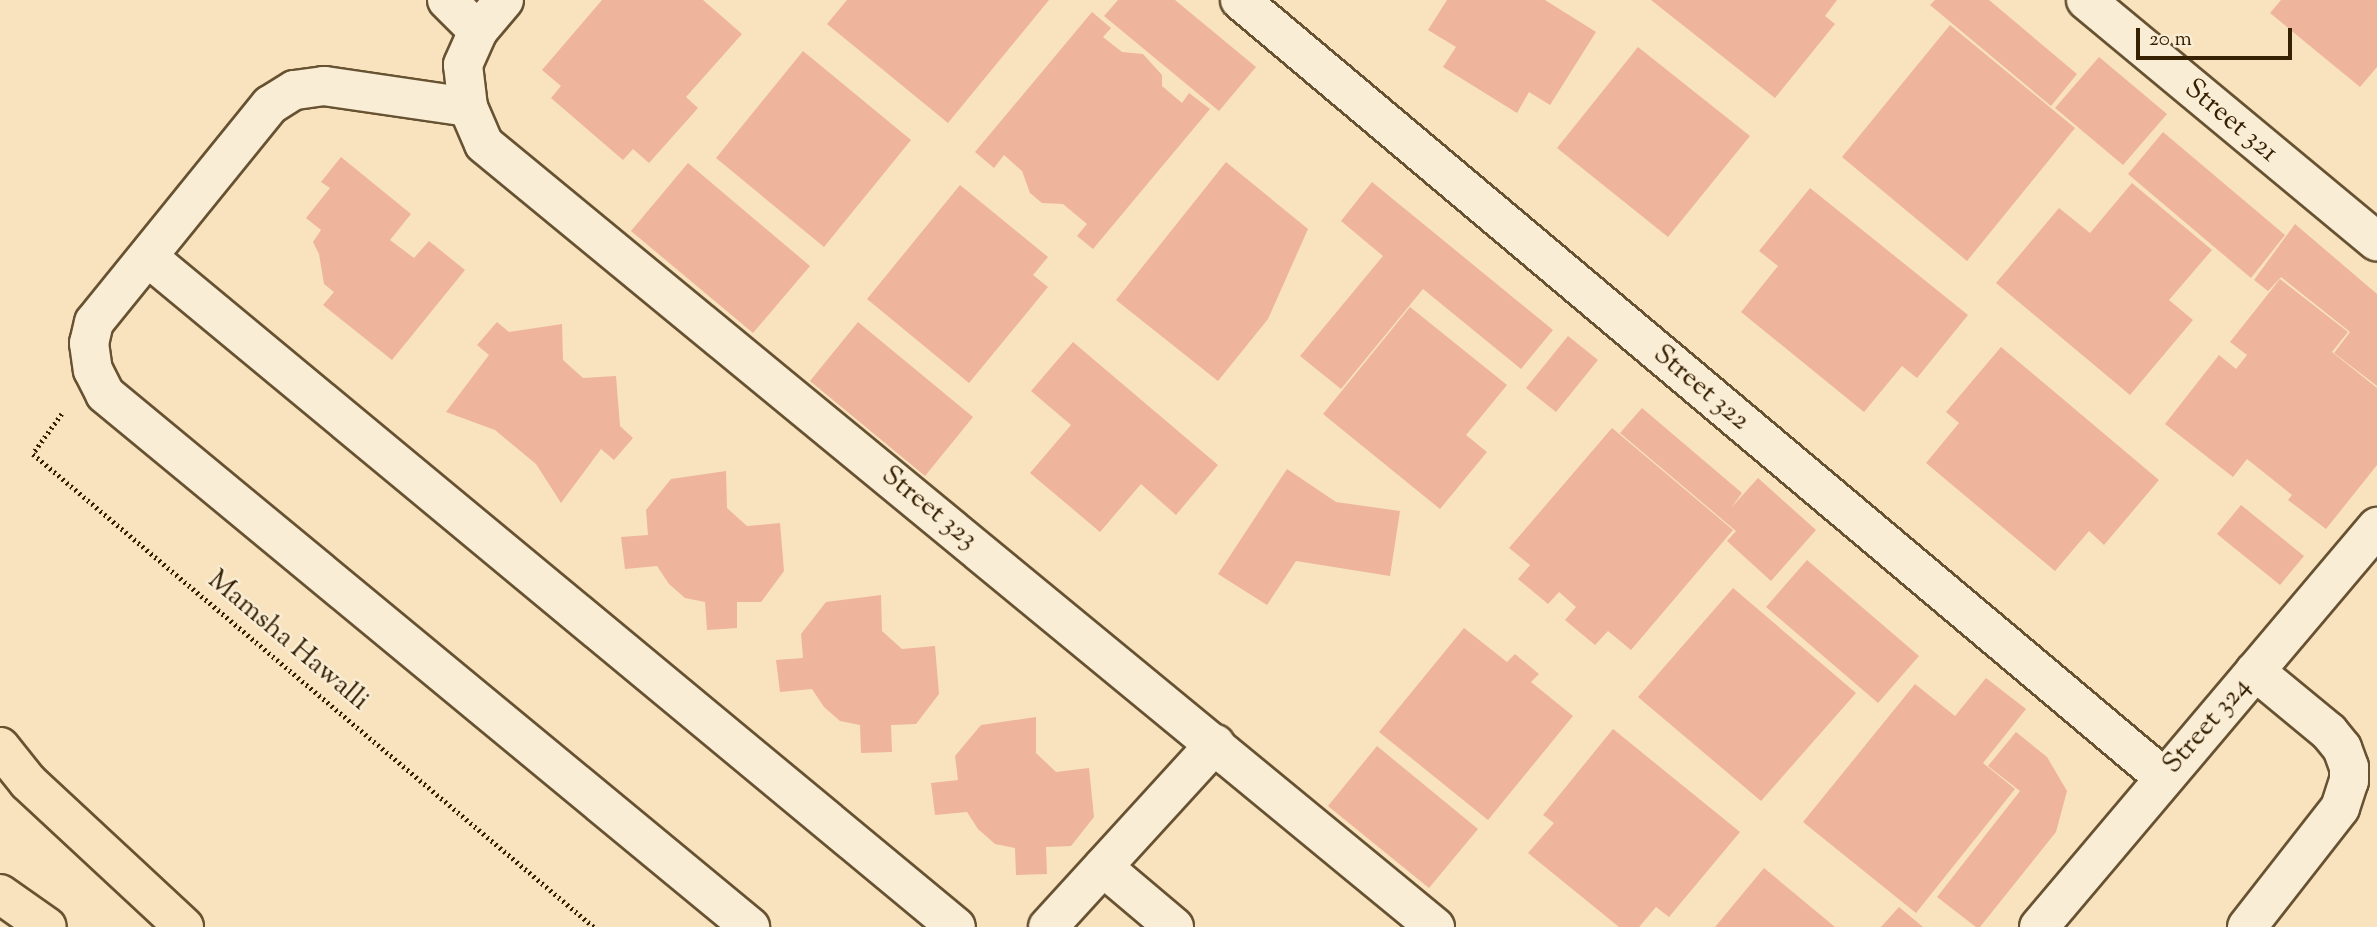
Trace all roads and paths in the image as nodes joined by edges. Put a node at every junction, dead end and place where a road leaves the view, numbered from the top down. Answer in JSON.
{"nodes":[{"id":1,"x":447,"y":0,"type":"edge"},
{"id":2,"x":504,"y":0,"type":"edge"},
{"id":3,"x":1240,"y":0,"type":"edge"},
{"id":4,"x":2086,"y":0,"type":"edge"},
{"id":5,"x":478,"y":31,"type":"junction"},
{"id":6,"x":468,"y":107,"type":"junction"},
{"id":7,"x":2377,"y":242,"type":"edge"},
{"id":8,"x":149,"y":258,"type":"junction"},
{"id":9,"x":93,"y":370,"type":"junction"},
{"id":10,"x":2377,"y":527,"type":"edge"},
{"id":11,"x":2255,"y":671,"type":"junction"},
{"id":12,"x":1215,"y":744,"type":"junction"},
{"id":13,"x":0,"y":747,"type":"edge"},
{"id":14,"x":2163,"y":777,"type":"junction"},
{"id":15,"x":1103,"y":867,"type":"junction"},
{"id":16,"x":0,"y":894,"type":"edge"},
{"id":17,"x":47,"y":927,"type":"edge"},
{"id":18,"x":184,"y":927,"type":"edge"},
{"id":19,"x":594,"y":927,"type":"edge"},
{"id":20,"x":750,"y":927,"type":"edge"},
{"id":21,"x":956,"y":927,"type":"edge"},
{"id":22,"x":1048,"y":927,"type":"edge"},
{"id":23,"x":1174,"y":927,"type":"edge"},
{"id":24,"x":1435,"y":927,"type":"edge"},
{"id":25,"x":2039,"y":927,"type":"edge"},
{"id":26,"x":2247,"y":927,"type":"edge"}],
"edges":[{"from":1,"to":5,"type":"street"},
{"from":2,"to":5,"type":"street"},
{"from":3,"to":14,"type":"street","name":"Street 322"},
{"from":4,"to":7,"type":"street","name":"Street 321"},
{"from":5,"to":6,"type":"street","name":"Street 323"},
{"from":6,"to":8,"type":"street"},
{"from":6,"to":12,"type":"street","name":"Street 323"},
{"from":8,"to":9,"type":"street"},
{"from":8,"to":21,"type":"street"},
{"from":9,"to":19,"type":"path","name":"Mamsha Hawalli"},
{"from":9,"to":20,"type":"street"},
{"from":10,"to":11,"type":"street","name":"Street 324"},
{"from":11,"to":14,"type":"street","name":"Street 324"},
{"from":11,"to":26,"type":"street"},
{"from":12,"to":15,"type":"street"},
{"from":12,"to":24,"type":"street","name":"Street 323"},
{"from":13,"to":18,"type":"highway"},
{"from":14,"to":25,"type":"street","name":"Street 324"},
{"from":15,"to":22,"type":"street"},
{"from":15,"to":23,"type":"street"},
{"from":16,"to":17,"type":"highway"}]}
